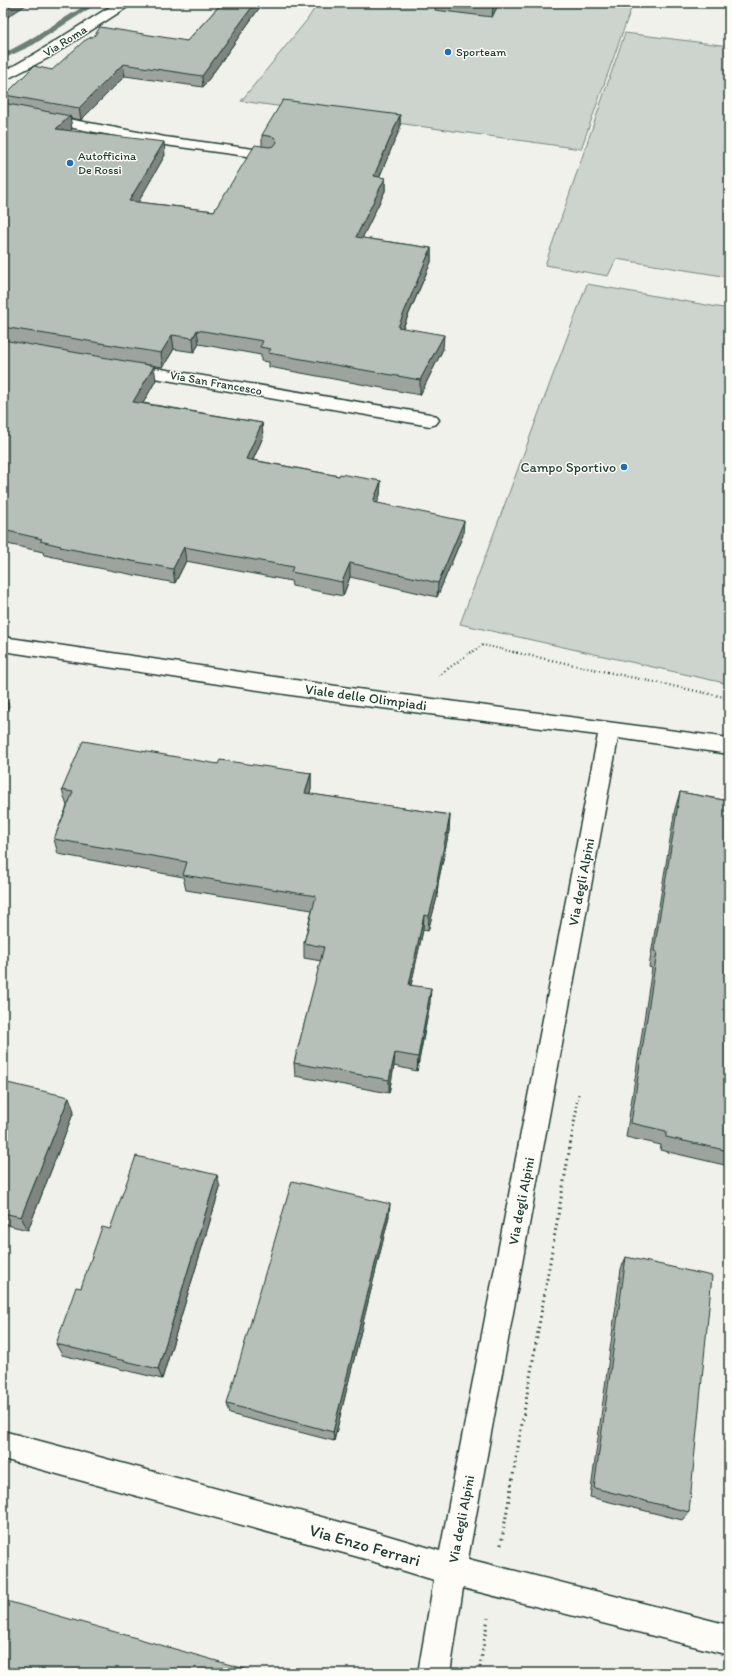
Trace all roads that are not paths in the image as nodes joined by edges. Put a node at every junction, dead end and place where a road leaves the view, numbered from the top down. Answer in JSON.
{"nodes":[{"id":1,"x":125,"y":3,"type":"edge"},
{"id":2,"x":3,"y":77,"type":"edge"},
{"id":3,"x":3,"y":112,"type":"edge"},
{"id":4,"x":269,"y":155,"type":"edge"},
{"id":5,"x":112,"y":366,"type":"edge"},
{"id":6,"x":430,"y":420,"type":"dead end"},
{"id":7,"x":3,"y":644,"type":"edge"},
{"id":8,"x":609,"y":729,"type":"junction"},
{"id":9,"x":729,"y":746,"type":"edge"},
{"id":10,"x":3,"y":1445,"type":"edge"},
{"id":11,"x":452,"y":1570,"type":"junction"},
{"id":12,"x":729,"y":1640,"type":"edge"},
{"id":13,"x":434,"y":1673,"type":"edge"}],
"edges":[{"from":1,"to":2,"type":"street","name":"Via Roma"},
{"from":3,"to":4,"type":"street"},
{"from":5,"to":6,"type":"street","name":"Via San Francesco"},
{"from":7,"to":8,"type":"street","name":"Viale delle Olimpiadi"},
{"from":8,"to":9,"type":"street","name":"Viale delle Olimpiadi"},
{"from":8,"to":11,"type":"street","name":"Via degli Alpini"},
{"from":10,"to":11,"type":"street","name":"Via Enzo Ferrari"},
{"from":11,"to":12,"type":"street","name":"Via Enzo Ferrari"},
{"from":11,"to":13,"type":"street","name":"Via degli Alpini"}]}
